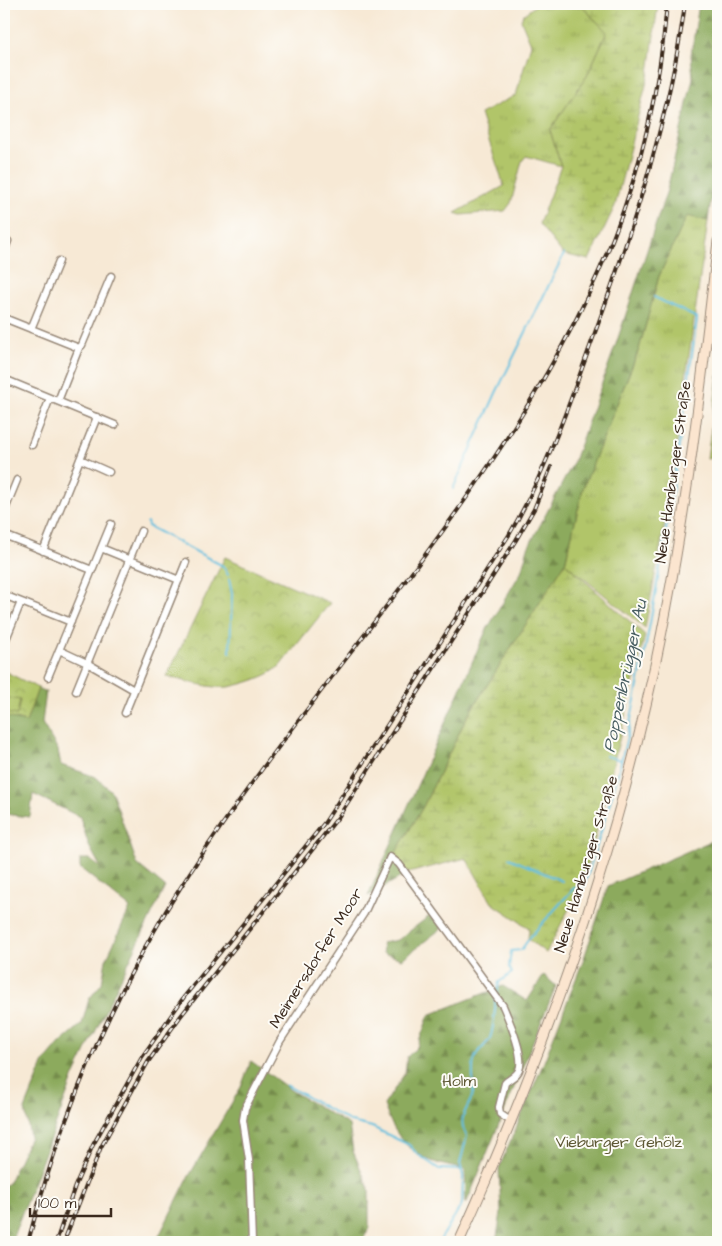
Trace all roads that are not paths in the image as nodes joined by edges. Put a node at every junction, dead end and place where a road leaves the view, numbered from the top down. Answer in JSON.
{"nodes":[{"id":1,"x":8,"y":241,"type":"dead end"},
{"id":2,"x":718,"y":241,"type":"edge"},
{"id":3,"x":4,"y":252,"type":"edge"},
{"id":4,"x":59,"y":261,"type":"dead end"},
{"id":5,"x":111,"y":276,"type":"dead end"},
{"id":6,"x":4,"y":318,"type":"edge"},
{"id":7,"x":31,"y":329,"type":"junction"},
{"id":8,"x":79,"y":348,"type":"junction"},
{"id":9,"x":4,"y":379,"type":"edge"},
{"id":10,"x":50,"y":398,"type":"junction"},
{"id":11,"x":58,"y":401,"type":"junction"},
{"id":12,"x":97,"y":417,"type":"junction"},
{"id":13,"x":115,"y":425,"type":"dead end"},
{"id":14,"x":32,"y":445,"type":"dead end"},
{"id":15,"x":80,"y":460,"type":"junction"},
{"id":16,"x":109,"y":472,"type":"dead end"},
{"id":17,"x":17,"y":480,"type":"dead end"},
{"id":18,"x":4,"y":512,"type":"edge"},
{"id":19,"x":111,"y":524,"type":"dead end"},
{"id":20,"x":141,"y":532,"type":"dead end"},
{"id":21,"x":4,"y":534,"type":"edge"},
{"id":22,"x":101,"y":548,"type":"junction"},
{"id":23,"x":43,"y":551,"type":"junction"},
{"id":24,"x":129,"y":560,"type":"junction"},
{"id":25,"x":186,"y":562,"type":"dead end"},
{"id":26,"x":92,"y":570,"type":"junction"},
{"id":27,"x":178,"y":580,"type":"junction"},
{"id":28,"x":4,"y":595,"type":"edge"},
{"id":29,"x":21,"y":602,"type":"junction"},
{"id":30,"x":71,"y":622,"type":"junction"},
{"id":31,"x":4,"y":644,"type":"edge"},
{"id":32,"x":59,"y":650,"type":"junction"},
{"id":33,"x":87,"y":663,"type":"junction"},
{"id":34,"x":48,"y":677,"type":"dead end"},
{"id":35,"x":134,"y":690,"type":"junction"},
{"id":36,"x":76,"y":691,"type":"dead end"},
{"id":37,"x":125,"y":713,"type":"dead end"},
{"id":38,"x":512,"y":1122,"type":"junction"},
{"id":39,"x":252,"y":1242,"type":"edge"},
{"id":40,"x":458,"y":1242,"type":"edge"}],
"edges":[{"from":1,"to":3,"type":"street"},
{"from":2,"to":38,"type":"main road","name":"Neue Hamburger Straße"},
{"from":4,"to":7,"type":"street"},
{"from":5,"to":8,"type":"street"},
{"from":6,"to":7,"type":"street"},
{"from":7,"to":8,"type":"street"},
{"from":8,"to":11,"type":"street"},
{"from":9,"to":10,"type":"street"},
{"from":10,"to":11,"type":"street"},
{"from":10,"to":14,"type":"street"},
{"from":11,"to":12,"type":"street"},
{"from":12,"to":13,"type":"street"},
{"from":12,"to":15,"type":"street"},
{"from":15,"to":16,"type":"street"},
{"from":15,"to":23,"type":"street"},
{"from":17,"to":18,"type":"street"},
{"from":19,"to":22,"type":"street"},
{"from":20,"to":24,"type":"street"},
{"from":21,"to":23,"type":"street"},
{"from":22,"to":24,"type":"street"},
{"from":22,"to":26,"type":"street"},
{"from":23,"to":26,"type":"street"},
{"from":24,"to":27,"type":"street"},
{"from":24,"to":33,"type":"street"},
{"from":25,"to":27,"type":"street"},
{"from":26,"to":30,"type":"street"},
{"from":27,"to":35,"type":"street"},
{"from":28,"to":29,"type":"street"},
{"from":29,"to":30,"type":"street"},
{"from":29,"to":31,"type":"street"},
{"from":30,"to":32,"type":"street"},
{"from":32,"to":33,"type":"street"},
{"from":32,"to":34,"type":"street"},
{"from":33,"to":35,"type":"street"},
{"from":33,"to":36,"type":"street"},
{"from":35,"to":37,"type":"street"},
{"from":38,"to":39,"type":"street","name":"Meimersdorfer Moor"},
{"from":38,"to":40,"type":"main road","name":"Neue Hamburger Straße"}]}
